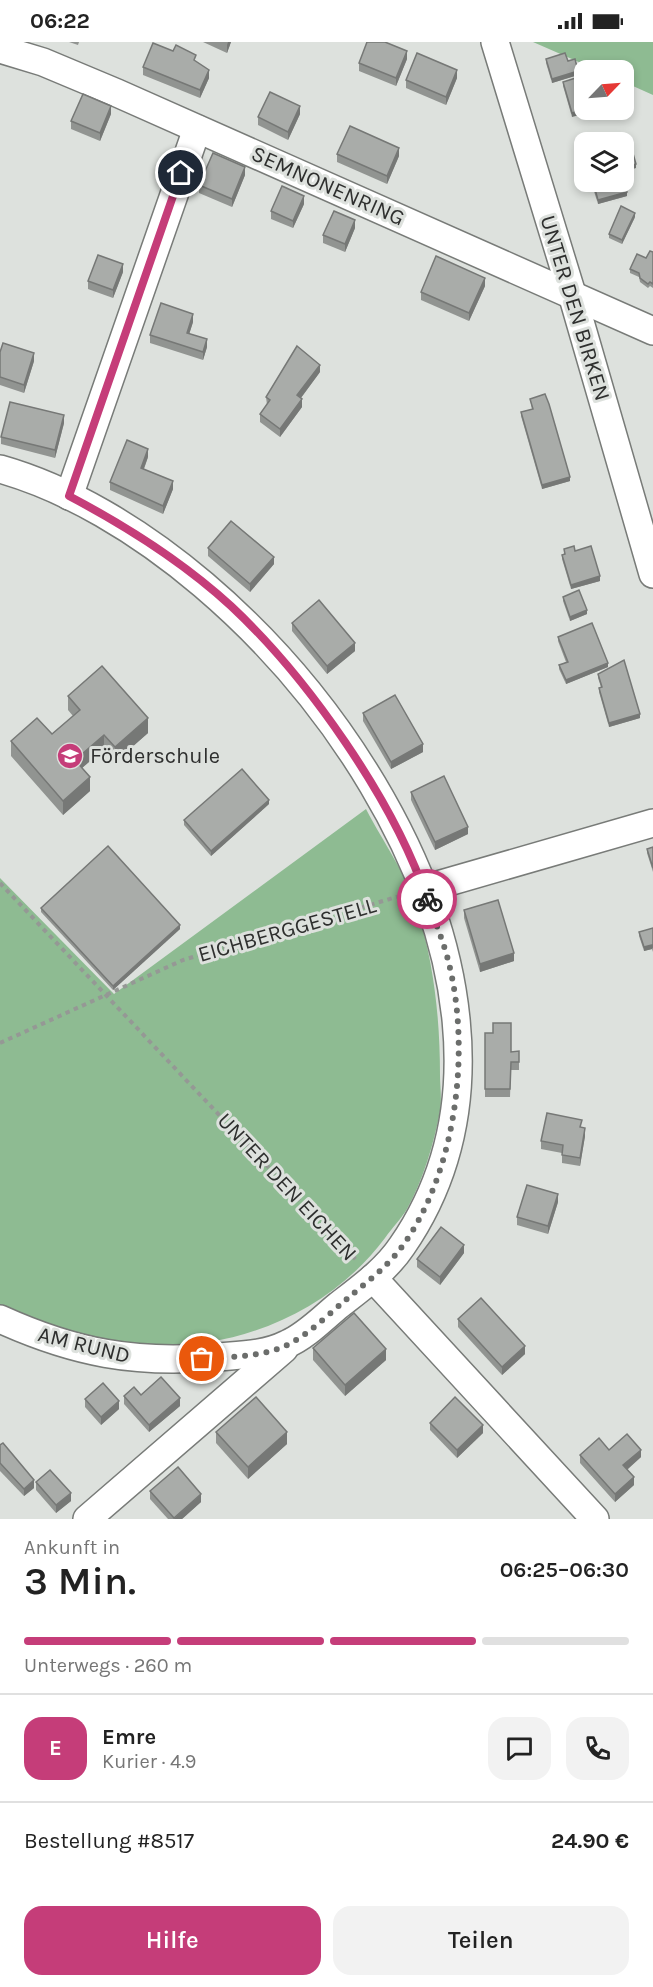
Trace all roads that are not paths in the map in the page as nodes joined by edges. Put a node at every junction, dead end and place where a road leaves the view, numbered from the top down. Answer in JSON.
{"nodes":[{"id":1,"x":495,"y":42,"type":"edge"},
{"id":2,"x":0,"y":49,"type":"edge"},
{"id":3,"x":197,"y":129,"type":"junction"},
{"id":4,"x":572,"y":294,"type":"junction"},
{"id":5,"x":653,"y":331,"type":"edge"},
{"id":6,"x":0,"y":469,"type":"edge"},
{"id":7,"x":69,"y":496,"type":"junction"},
{"id":8,"x":653,"y":574,"type":"edge"},
{"id":9,"x":653,"y":824,"type":"edge"},
{"id":10,"x":424,"y":889,"type":"junction"},
{"id":11,"x":373,"y":1278,"type":"junction"},
{"id":12,"x":0,"y":1319,"type":"edge"},
{"id":13,"x":291,"y":1343,"type":"junction"},
{"id":14,"x":87,"y":1519,"type":"edge"},
{"id":15,"x":596,"y":1519,"type":"edge"}],
"edges":[{"from":1,"to":4,"type":"street","name":"UNTER DEN BIRKEN"},
{"from":2,"to":3,"type":"street","name":"SEMNONENRING"},
{"from":3,"to":4,"type":"street","name":"SEMNONENRING"},
{"from":3,"to":7,"type":"street"},
{"from":4,"to":5,"type":"street","name":"SEMNONENRING"},
{"from":4,"to":8,"type":"street","name":"UNTER DEN BIRKEN"},
{"from":6,"to":7,"type":"street","name":"AM RUND"},
{"from":7,"to":10,"type":"street","name":"AM RUND"},
{"from":9,"to":10,"type":"street"},
{"from":10,"to":11,"type":"street","name":"AM RUND"},
{"from":11,"to":13,"type":"street","name":"AM RUND"},
{"from":11,"to":15,"type":"street","name":"UNTER DEN EICHEN"},
{"from":12,"to":13,"type":"street","name":"AM RUND"},
{"from":13,"to":14,"type":"street"}]}
